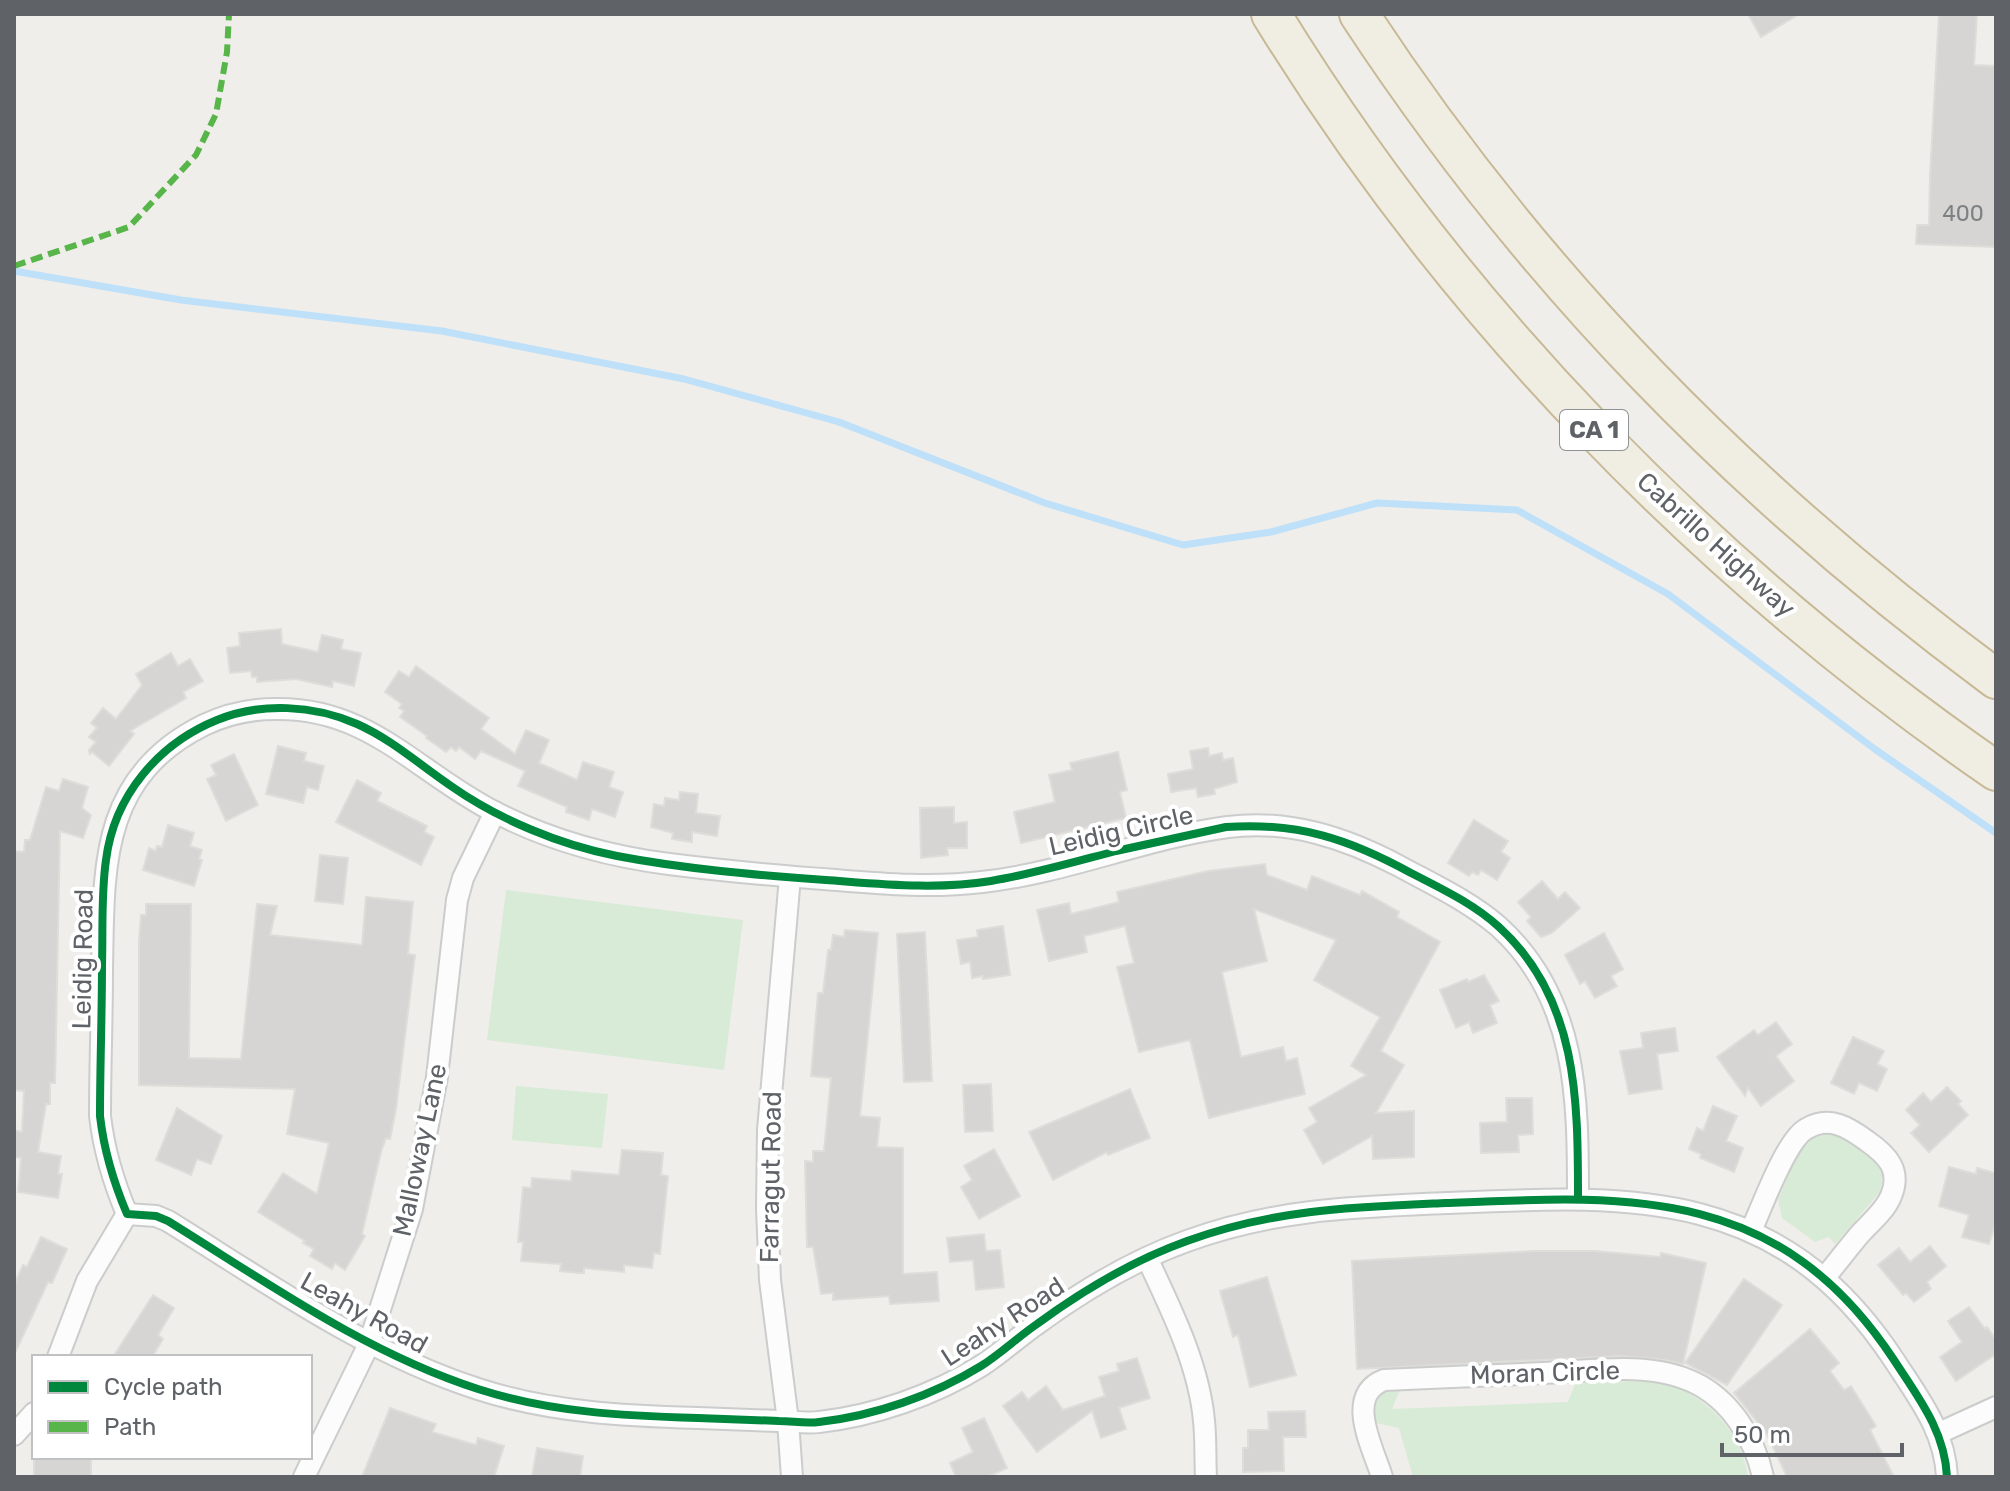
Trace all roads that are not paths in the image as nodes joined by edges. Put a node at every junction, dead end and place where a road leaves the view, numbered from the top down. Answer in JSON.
{"nodes":[{"id":1,"x":1271,"y":14,"type":"edge"},
{"id":2,"x":1359,"y":14,"type":"edge"},
{"id":3,"x":1996,"y":679,"type":"edge"},
{"id":4,"x":1996,"y":771,"type":"edge"},
{"id":5,"x":495,"y":812,"type":"junction"},
{"id":6,"x":790,"y":877,"type":"junction"},
{"id":7,"x":1578,"y":1198,"type":"junction"},
{"id":8,"x":127,"y":1214,"type":"junction"},
{"id":9,"x":1751,"y":1231,"type":"junction"},
{"id":10,"x":1147,"y":1258,"type":"junction"},
{"id":11,"x":1825,"y":1277,"type":"junction"},
{"id":12,"x":369,"y":1344,"type":"junction"},
{"id":13,"x":59,"y":1355,"type":"edge"},
{"id":14,"x":1996,"y":1407,"type":"edge"},
{"id":15,"x":32,"y":1415,"type":"edge"},
{"id":16,"x":788,"y":1421,"type":"junction"},
{"id":17,"x":1939,"y":1433,"type":"junction"},
{"id":18,"x":14,"y":1435,"type":"edge"},
{"id":19,"x":304,"y":1477,"type":"edge"},
{"id":20,"x":792,"y":1477,"type":"edge"},
{"id":21,"x":1206,"y":1477,"type":"edge"},
{"id":22,"x":1382,"y":1477,"type":"edge"},
{"id":23,"x":1763,"y":1477,"type":"edge"},
{"id":24,"x":1947,"y":1477,"type":"edge"}],
"edges":[{"from":1,"to":4,"type":"highway","name":"Cabrillo Highway","number":"CA 1"},
{"from":2,"to":3,"type":"highway","number":"CA 1"},
{"from":5,"to":6,"type":"street","name":"Leidig Circle"},
{"from":5,"to":8,"type":"street","name":"Leidig Road"},
{"from":5,"to":12,"type":"street","name":"Malloway Lane"},
{"from":6,"to":7,"type":"street","name":"Leidig Circle"},
{"from":6,"to":16,"type":"street","name":"Farragut Road"},
{"from":7,"to":9,"type":"street","name":"Leahy Road"},
{"from":7,"to":10,"type":"street","name":"Leahy Road"},
{"from":8,"to":12,"type":"street","name":"Leahy Road"},
{"from":8,"to":13,"type":"street"},
{"from":9,"to":11,"type":"street","name":"Leahy Road"},
{"from":9,"to":11,"type":"street"},
{"from":10,"to":16,"type":"street","name":"Leahy Road"},
{"from":10,"to":21,"type":"street"},
{"from":11,"to":17,"type":"street","name":"Leahy Road"},
{"from":12,"to":16,"type":"street","name":"Leahy Road"},
{"from":12,"to":19,"type":"street","name":"Malloway Lane"},
{"from":14,"to":17,"type":"street"},
{"from":15,"to":18,"type":"street"},
{"from":16,"to":20,"type":"street","name":"Farragut Road"},
{"from":17,"to":24,"type":"street","name":"Leahy Road"},
{"from":22,"to":23,"type":"street","name":"Moran Circle"}]}
